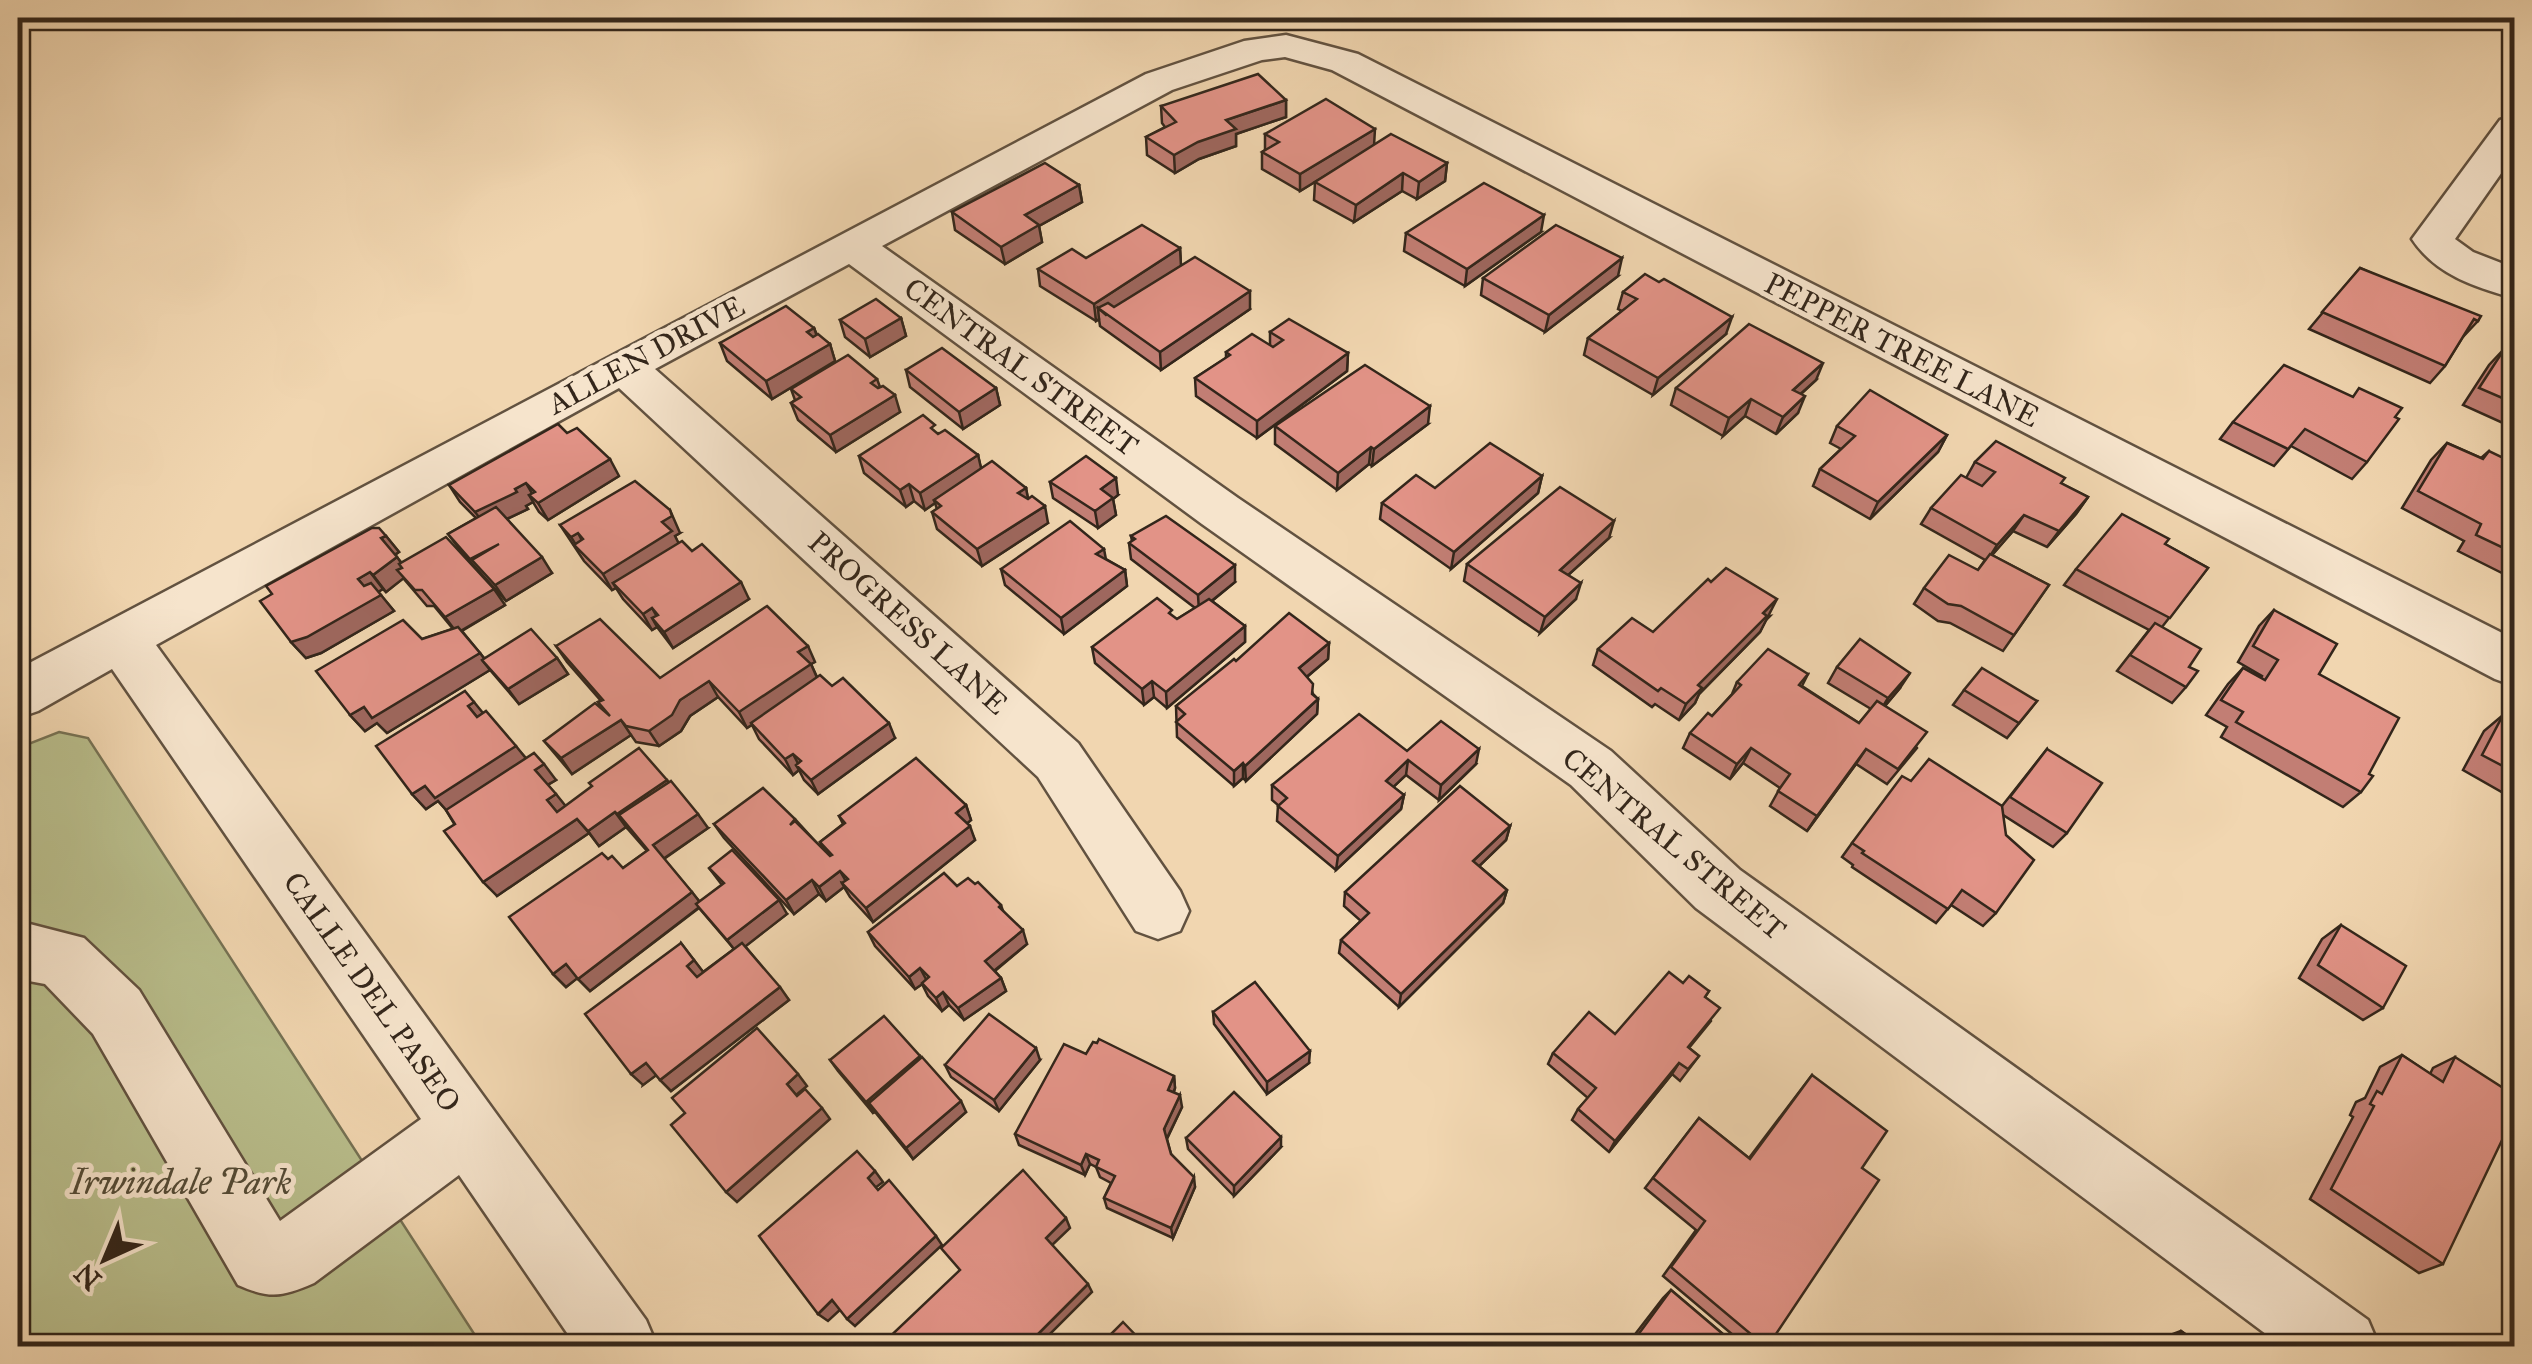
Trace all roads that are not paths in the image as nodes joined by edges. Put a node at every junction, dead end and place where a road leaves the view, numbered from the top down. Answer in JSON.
{"nodes":[{"id":1,"x":1286,"y":46,"type":"joint"},
{"id":2,"x":2514,"y":128,"type":"edge"},
{"id":3,"x":853,"y":246,"type":"junction"},
{"id":4,"x":2514,"y":284,"type":"edge"},
{"id":5,"x":623,"y":366,"type":"junction"},
{"id":6,"x":122,"y":640,"type":"junction"},
{"id":7,"x":2514,"y":664,"type":"edge"},
{"id":8,"x":18,"y":695,"type":"edge"},
{"id":9,"x":1158,"y":911,"type":"dead end"},
{"id":10,"x":18,"y":950,"type":"edge"},
{"id":11,"x":466,"y":1127,"type":"junction"},
{"id":12,"x":620,"y":1346,"type":"edge"},
{"id":13,"x":2342,"y":1346,"type":"edge"}],
"edges":[{"from":1,"to":3,"type":"street","name":"ALLEN DRIVE"},
{"from":1,"to":7,"type":"street","name":"PEPPER TREE LANE"},
{"from":2,"to":4,"type":"street"},
{"from":3,"to":5,"type":"street","name":"ALLEN DRIVE"},
{"from":3,"to":13,"type":"street","name":"CENTRAL STREET"},
{"from":5,"to":6,"type":"street","name":"ALLEN DRIVE"},
{"from":5,"to":9,"type":"street","name":"PROGRESS LANE"},
{"from":6,"to":8,"type":"street","name":"ALLEN DRIVE"},
{"from":6,"to":11,"type":"street","name":"CALLE DEL PASEO"},
{"from":10,"to":11,"type":"street"},
{"from":11,"to":12,"type":"street","name":"CALLE DEL PASEO"}]}
